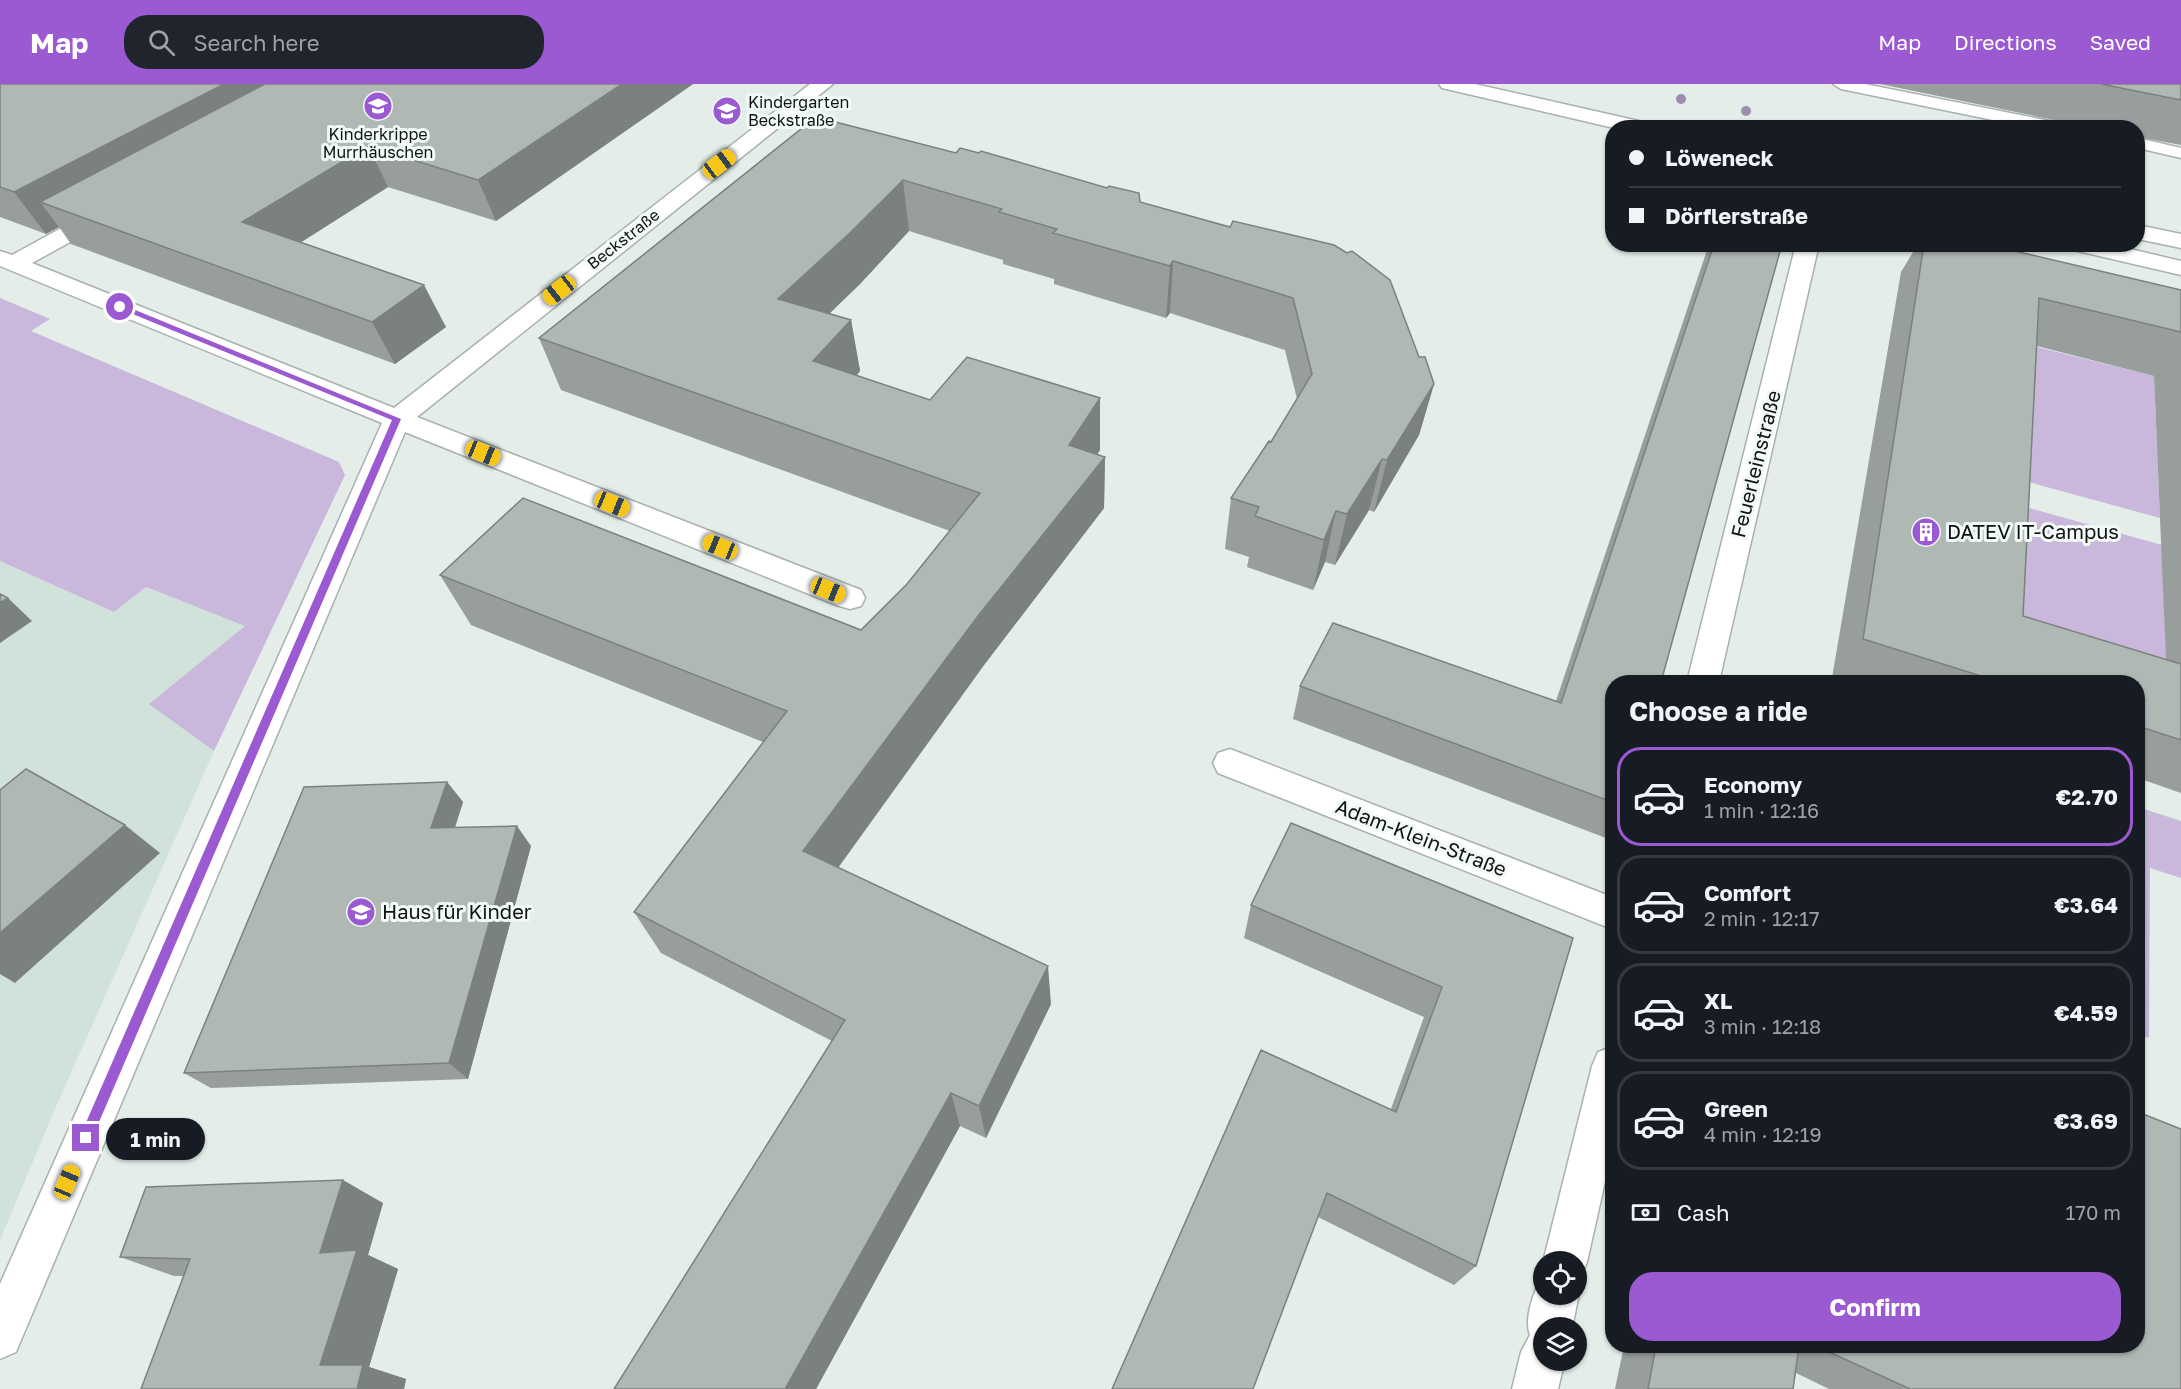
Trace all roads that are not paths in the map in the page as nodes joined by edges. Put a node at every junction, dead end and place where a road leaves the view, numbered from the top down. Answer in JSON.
{"nodes":[{"id":1,"x":823,"y":84,"type":"edge"},
{"id":2,"x":1449,"y":84,"type":"edge"},
{"id":3,"x":1840,"y":84,"type":"edge"},
{"id":4,"x":1608,"y":120,"type":"edge"},
{"id":5,"x":2020,"y":120,"type":"edge"},
{"id":6,"x":2145,"y":145,"type":"edge"},
{"id":7,"x":2181,"y":153,"type":"edge"},
{"id":8,"x":127,"y":202,"type":"edge"},
{"id":9,"x":2145,"y":233,"type":"edge"},
{"id":10,"x":2181,"y":241,"type":"edge"},
{"id":11,"x":1806,"y":252,"type":"edge"},
{"id":12,"x":2112,"y":252,"type":"edge"},
{"id":13,"x":7,"y":261,"type":"edge"},
{"id":14,"x":2181,"y":268,"type":"edge"},
{"id":15,"x":397,"y":419,"type":"junction"},
{"id":16,"x":850,"y":598,"type":"dead end"},
{"id":17,"x":1705,"y":675,"type":"edge"},
{"id":18,"x":1230,"y":763,"type":"dead end"},
{"id":19,"x":1605,"y":910,"type":"edge"},
{"id":20,"x":1605,"y":1095,"type":"edge"},
{"id":21,"x":1568,"y":1251,"type":"edge"},
{"id":22,"x":0,"y":1336,"type":"edge"},
{"id":23,"x":1539,"y":1371,"type":"edge"},
{"id":24,"x":1534,"y":1389,"type":"edge"}],
"edges":[{"from":1,"to":15,"type":"street","name":"Beckstraße"},
{"from":2,"to":4,"type":"street"},
{"from":3,"to":5,"type":"lane"},
{"from":6,"to":7,"type":"lane"},
{"from":8,"to":13,"type":"street"},
{"from":9,"to":10,"type":"street"},
{"from":11,"to":17,"type":"street","name":"Feuerleinstraße"},
{"from":12,"to":14,"type":"street"},
{"from":13,"to":15,"type":"street"},
{"from":15,"to":16,"type":"street"},
{"from":15,"to":22,"type":"street"},
{"from":18,"to":19,"type":"street","name":"Adam-Klein-Straße"},
{"from":20,"to":21,"type":"street"},
{"from":23,"to":24,"type":"street"}]}
